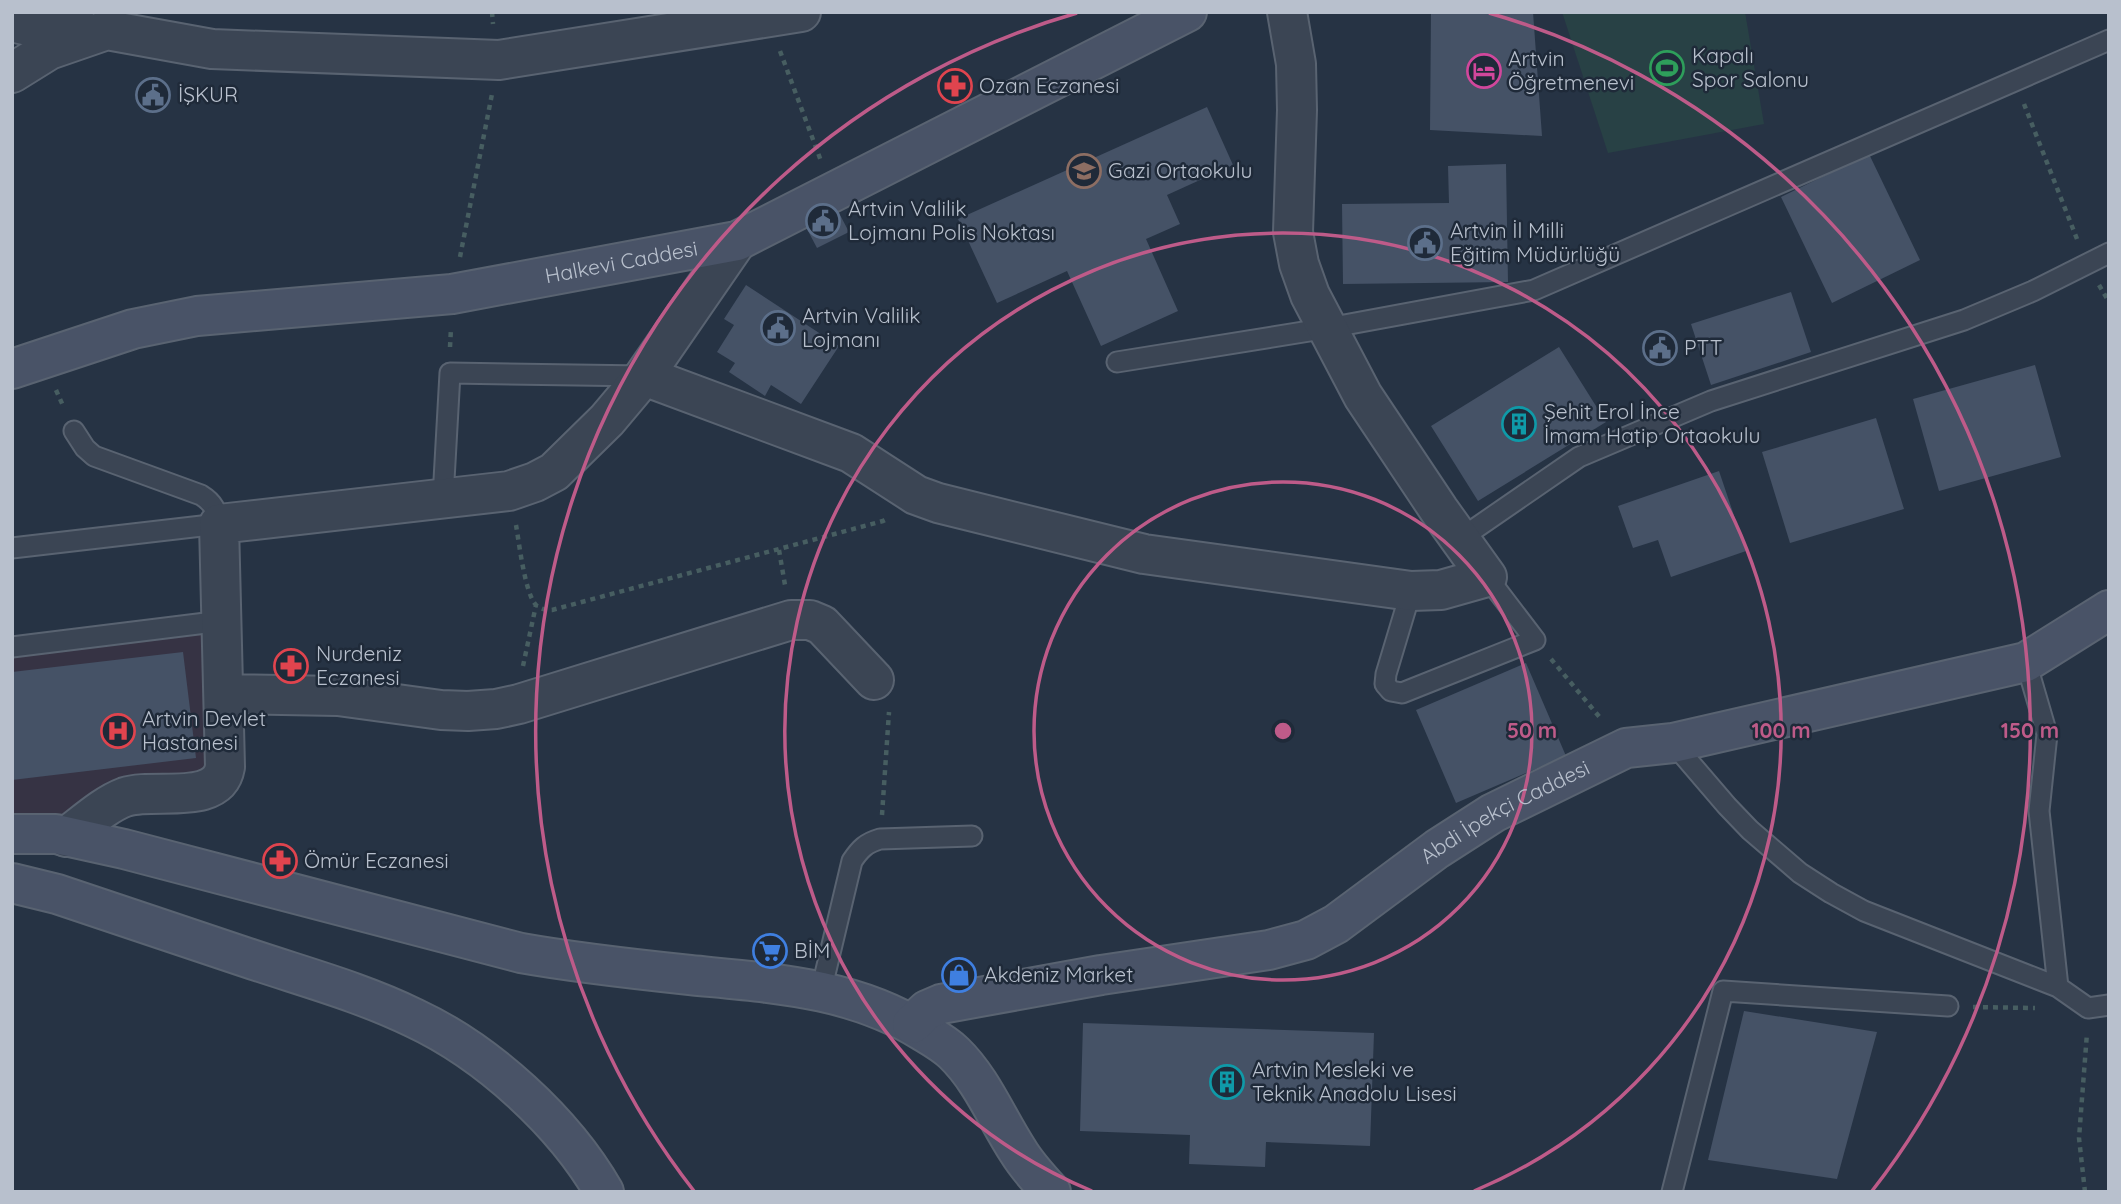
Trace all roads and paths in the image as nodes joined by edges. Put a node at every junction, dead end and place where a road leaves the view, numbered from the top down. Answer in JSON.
{"nodes":[{"id":1,"x":74,"y":12,"type":"edge"},
{"id":2,"x":1188,"y":12,"type":"edge"},
{"id":3,"x":1287,"y":12,"type":"edge"},
{"id":4,"x":784,"y":15,"type":"edge"},
{"id":5,"x":12,"y":22,"type":"edge"},
{"id":6,"x":2109,"y":40,"type":"edge"},
{"id":7,"x":499,"y":60,"type":"junction"},
{"id":8,"x":12,"y":73,"type":"edge"},
{"id":9,"x":2014,"y":81,"type":"junction"},
{"id":10,"x":832,"y":192,"type":"junction"},
{"id":11,"x":737,"y":241,"type":"junction"},
{"id":12,"x":2109,"y":253,"type":"edge"},
{"id":13,"x":2087,"y":265,"type":"junction"},
{"id":14,"x":452,"y":294,"type":"junction"},
{"id":15,"x":2109,"y":302,"type":"edge"},
{"id":16,"x":1328,"y":328,"type":"junction"},
{"id":17,"x":1117,"y":362,"type":"dead end"},
{"id":18,"x":27,"y":364,"type":"edge"},
{"id":19,"x":450,"y":373,"type":"junction"},
{"id":20,"x":644,"y":376,"type":"junction"},
{"id":21,"x":74,"y":431,"type":"joint"},
{"id":22,"x":509,"y":491,"type":"junction"},
{"id":23,"x":916,"y":495,"type":"junction"},
{"id":24,"x":443,"y":498,"type":"junction"},
{"id":25,"x":219,"y":524,"type":"junction"},
{"id":26,"x":1460,"y":539,"type":"junction"},
{"id":27,"x":12,"y":548,"type":"edge"},
{"id":28,"x":1487,"y":577,"type":"junction"},
{"id":29,"x":1411,"y":591,"type":"junction"},
{"id":30,"x":536,"y":605,"type":"junction"},
{"id":31,"x":2109,"y":610,"type":"edge"},
{"id":32,"x":222,"y":621,"type":"junction"},
{"id":33,"x":1535,"y":640,"type":"junction"},
{"id":34,"x":12,"y":647,"type":"edge"},
{"id":35,"x":2026,"y":662,"type":"junction"},
{"id":36,"x":874,"y":680,"type":"joint"},
{"id":37,"x":223,"y":694,"type":"junction"},
{"id":38,"x":514,"y":705,"type":"junction"},
{"id":39,"x":1673,"y":743,"type":"junction"},
{"id":40,"x":1626,"y":748,"type":"junction"},
{"id":41,"x":12,"y":834,"type":"edge"},
{"id":42,"x":66,"y":836,"type":"junction"},
{"id":43,"x":972,"y":836,"type":"dead end"},
{"id":44,"x":880,"y":839,"type":"junction"},
{"id":45,"x":12,"y":883,"type":"edge"},
{"id":46,"x":2059,"y":987,"type":"junction"},
{"id":47,"x":821,"y":991,"type":"junction"},
{"id":48,"x":2109,"y":1005,"type":"edge"},
{"id":49,"x":1948,"y":1006,"type":"joint"},
{"id":50,"x":2088,"y":1009,"type":"junction"},
{"id":51,"x":912,"y":1024,"type":"junction"},
{"id":52,"x":604,"y":1192,"type":"edge"},
{"id":53,"x":1051,"y":1192,"type":"edge"},
{"id":54,"x":1672,"y":1192,"type":"edge"},
{"id":55,"x":2085,"y":1192,"type":"edge"}],
"edges":[{"from":1,"to":5,"type":"street"},
{"from":2,"to":10,"type":"street","name":"Halkevi Caddesi"},
{"from":3,"to":16,"type":"street"},
{"from":4,"to":7,"type":"street"},
{"from":4,"to":10,"type":"path"},
{"from":6,"to":9,"type":"lane"},
{"from":7,"to":8,"type":"street"},
{"from":7,"to":14,"type":"path"},
{"from":9,"to":13,"type":"path"},
{"from":9,"to":16,"type":"lane"},
{"from":10,"to":11,"type":"street","name":"Halkevi Caddesi"},
{"from":11,"to":14,"type":"street","name":"Halkevi Caddesi"},
{"from":11,"to":20,"type":"street"},
{"from":12,"to":13,"type":"lane"},
{"from":13,"to":15,"type":"path"},
{"from":13,"to":26,"type":"lane"},
{"from":14,"to":18,"type":"street","name":"Halkevi Caddesi"},
{"from":14,"to":19,"type":"path"},
{"from":16,"to":17,"type":"lane"},
{"from":16,"to":26,"type":"street"},
{"from":18,"to":21,"type":"path"},
{"from":19,"to":20,"type":"lane"},
{"from":19,"to":24,"type":"lane"},
{"from":20,"to":22,"type":"street"},
{"from":20,"to":23,"type":"street"},
{"from":21,"to":25,"type":"lane"},
{"from":22,"to":24,"type":"street"},
{"from":22,"to":30,"type":"path"},
{"from":23,"to":29,"type":"street"},
{"from":23,"to":30,"type":"path"},
{"from":24,"to":25,"type":"street"},
{"from":25,"to":27,"type":"lane"},
{"from":25,"to":32,"type":"street"},
{"from":26,"to":28,"type":"street"},
{"from":28,"to":29,"type":"street"},
{"from":28,"to":33,"type":"lane"},
{"from":29,"to":33,"type":"lane"},
{"from":30,"to":38,"type":"path"},
{"from":31,"to":35,"type":"street","name":"Abdi İpekçi Caddesi"},
{"from":32,"to":34,"type":"lane"},
{"from":32,"to":37,"type":"street"},
{"from":33,"to":40,"type":"path"},
{"from":35,"to":39,"type":"street","name":"Abdi İpekçi Caddesi"},
{"from":35,"to":46,"type":"lane"},
{"from":36,"to":38,"type":"street"},
{"from":36,"to":44,"type":"path"},
{"from":37,"to":38,"type":"street"},
{"from":37,"to":42,"type":"street"},
{"from":39,"to":40,"type":"street","name":"Abdi İpekçi Caddesi"},
{"from":39,"to":46,"type":"lane"},
{"from":40,"to":51,"type":"street","name":"Abdi İpekçi Caddesi"},
{"from":41,"to":42,"type":"street"},
{"from":42,"to":47,"type":"street"},
{"from":43,"to":44,"type":"lane"},
{"from":44,"to":47,"type":"lane"},
{"from":45,"to":52,"type":"street"},
{"from":46,"to":50,"type":"lane"},
{"from":47,"to":51,"type":"street"},
{"from":48,"to":50,"type":"lane"},
{"from":49,"to":50,"type":"path"},
{"from":49,"to":54,"type":"lane"},
{"from":50,"to":55,"type":"path"},
{"from":51,"to":53,"type":"street"}]}
